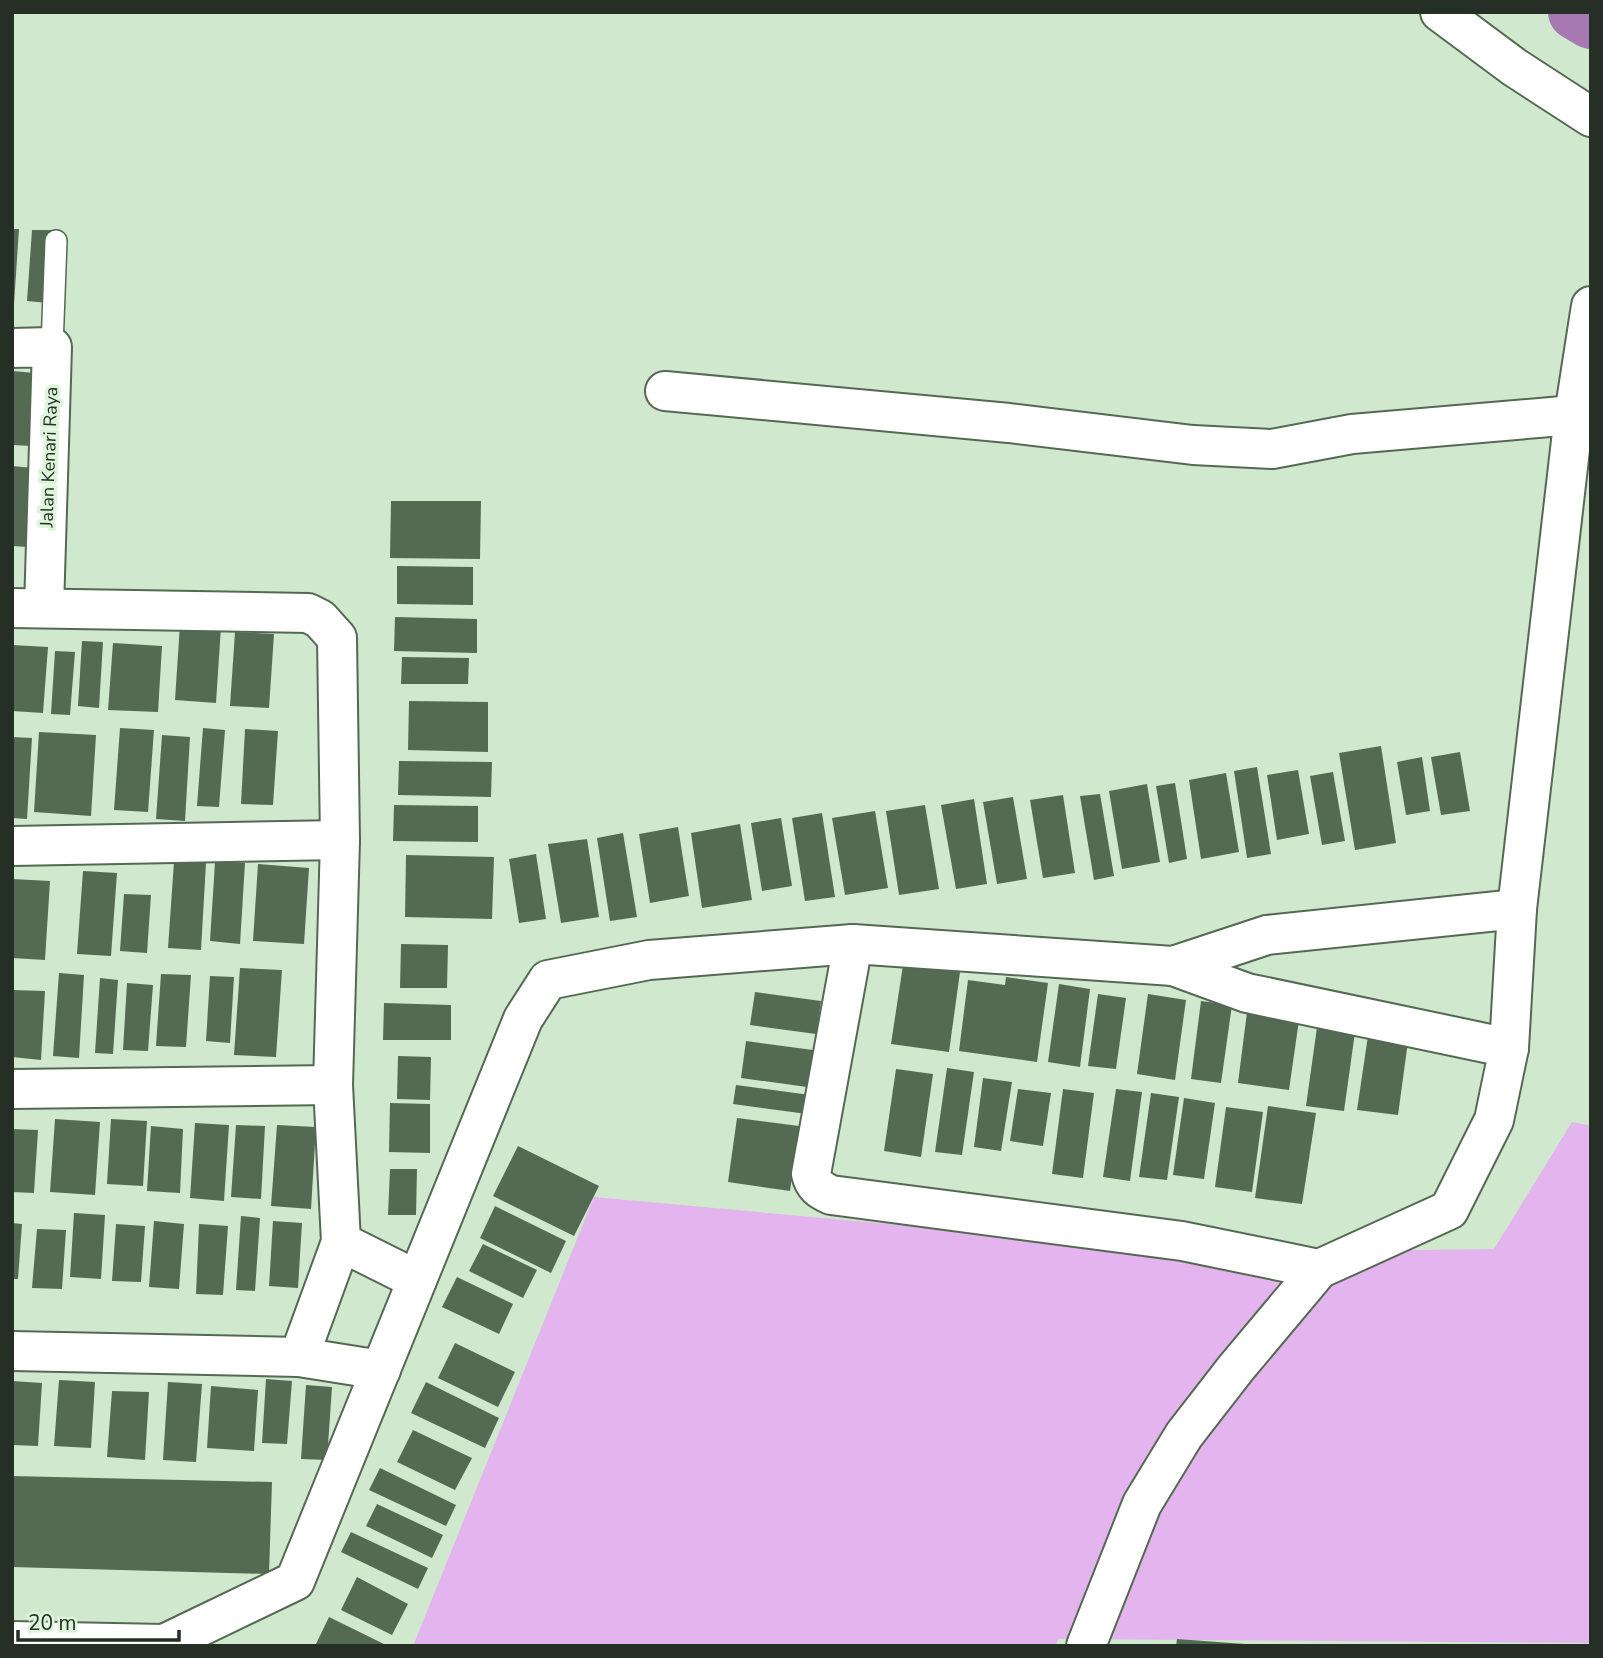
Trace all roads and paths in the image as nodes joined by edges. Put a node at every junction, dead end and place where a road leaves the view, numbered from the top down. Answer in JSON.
{"nodes":[{"id":1,"x":1440,"y":12,"type":"edge"},
{"id":2,"x":1591,"y":117,"type":"edge"},
{"id":3,"x":56,"y":241,"type":"dead end"},
{"id":4,"x":1591,"y":306,"type":"edge"},
{"id":5,"x":52,"y":347,"type":"junction"},
{"id":6,"x":12,"y":348,"type":"edge"},
{"id":7,"x":665,"y":391,"type":"dead end"},
{"id":8,"x":1574,"y":415,"type":"junction"},
{"id":9,"x":28,"y":608,"type":"edge"},
{"id":10,"x":340,"y":839,"type":"junction"},
{"id":11,"x":12,"y":846,"type":"edge"},
{"id":12,"x":1517,"y":909,"type":"junction"},
{"id":13,"x":853,"y":944,"type":"junction"},
{"id":14,"x":1172,"y":966,"type":"junction"},
{"id":15,"x":1509,"y":1048,"type":"junction"},
{"id":16,"x":333,"y":1085,"type":"junction"},
{"id":17,"x":12,"y":1089,"type":"edge"},
{"id":18,"x":341,"y":1242,"type":"junction"},
{"id":19,"x":1318,"y":1269,"type":"junction"},
{"id":20,"x":417,"y":1280,"type":"junction"},
{"id":21,"x":12,"y":1350,"type":"edge"},
{"id":22,"x":299,"y":1357,"type":"junction"},
{"id":23,"x":381,"y":1370,"type":"junction"},
{"id":24,"x":12,"y":1642,"type":"edge"},
{"id":25,"x":163,"y":1645,"type":"edge"},
{"id":26,"x":1086,"y":1646,"type":"edge"}],
"edges":[{"from":1,"to":2,"type":"street"},
{"from":3,"to":5,"type":"lane"},
{"from":4,"to":8,"type":"street"},
{"from":5,"to":6,"type":"street"},
{"from":5,"to":9,"type":"street","name":"Jalan Kenari Raya"},
{"from":7,"to":8,"type":"street"},
{"from":8,"to":12,"type":"street"},
{"from":9,"to":10,"type":"street"},
{"from":10,"to":11,"type":"street"},
{"from":10,"to":16,"type":"street"},
{"from":12,"to":14,"type":"street"},
{"from":12,"to":15,"type":"street"},
{"from":13,"to":14,"type":"street"},
{"from":13,"to":19,"type":"street"},
{"from":13,"to":20,"type":"street"},
{"from":14,"to":15,"type":"street"},
{"from":15,"to":19,"type":"street"},
{"from":16,"to":17,"type":"street"},
{"from":16,"to":18,"type":"street"},
{"from":18,"to":20,"type":"street"},
{"from":18,"to":22,"type":"street"},
{"from":19,"to":26,"type":"street"},
{"from":20,"to":23,"type":"street"},
{"from":21,"to":22,"type":"street"},
{"from":22,"to":23,"type":"street"},
{"from":23,"to":25,"type":"street"},
{"from":24,"to":25,"type":"street"}]}
